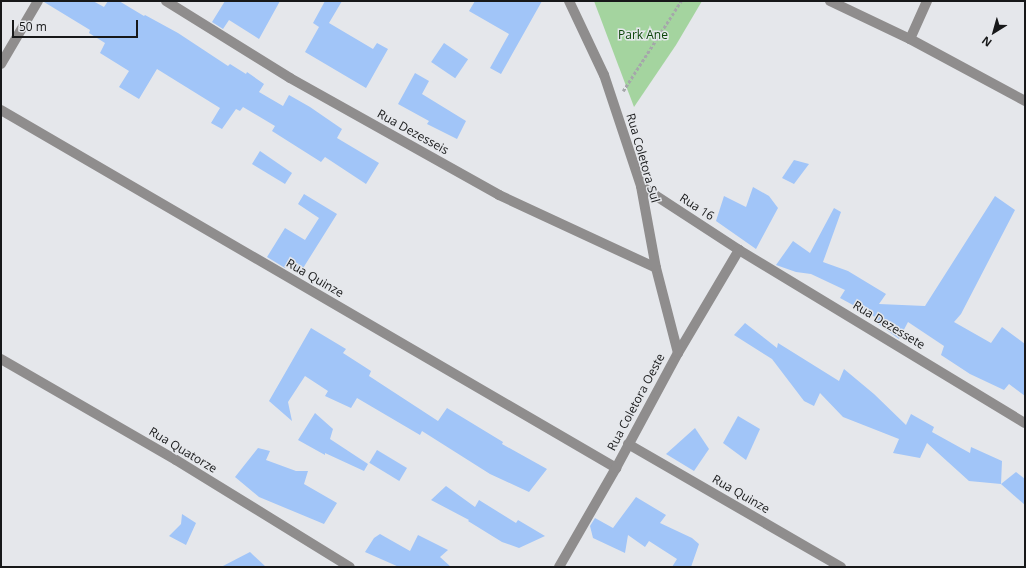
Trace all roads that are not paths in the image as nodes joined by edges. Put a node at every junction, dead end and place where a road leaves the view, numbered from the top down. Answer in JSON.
{"nodes":[{"id":1,"x":38,"y":1,"type":"edge"},
{"id":2,"x":166,"y":1,"type":"edge"},
{"id":3,"x":569,"y":1,"type":"edge"},
{"id":4,"x":830,"y":1,"type":"edge"},
{"id":5,"x":927,"y":1,"type":"edge"},
{"id":6,"x":910,"y":38,"type":"junction"},
{"id":7,"x":1,"y":64,"type":"edge"},
{"id":8,"x":1024,"y":98,"type":"edge"},
{"id":9,"x":1,"y":110,"type":"edge"},
{"id":10,"x":641,"y":186,"type":"junction"},
{"id":11,"x":739,"y":250,"type":"junction"},
{"id":12,"x":656,"y":268,"type":"junction"},
{"id":13,"x":678,"y":353,"type":"junction"},
{"id":14,"x":1,"y":359,"type":"edge"},
{"id":15,"x":1025,"y":423,"type":"edge"},
{"id":16,"x":628,"y":444,"type":"junction"},
{"id":17,"x":616,"y":468,"type":"junction"},
{"id":18,"x":350,"y":567,"type":"edge"},
{"id":19,"x":559,"y":567,"type":"edge"},
{"id":20,"x":841,"y":567,"type":"edge"}],
"edges":[{"from":1,"to":7,"type":"street"},
{"from":2,"to":12,"type":"street","name":"Rua Dezesseis"},
{"from":3,"to":10,"type":"street","name":"Rua Coletora Sul"},
{"from":4,"to":6,"type":"street"},
{"from":5,"to":6,"type":"street"},
{"from":6,"to":8,"type":"street"},
{"from":9,"to":17,"type":"street","name":"Rua Quinze"},
{"from":10,"to":11,"type":"street","name":"Rua 16"},
{"from":10,"to":12,"type":"street","name":"Rua Coletora Sul"},
{"from":11,"to":13,"type":"street","name":"Rua Coletora Oeste"},
{"from":11,"to":15,"type":"street","name":"Rua Dezessete"},
{"from":12,"to":13,"type":"street","name":"Rua Coletora Sul"},
{"from":13,"to":16,"type":"street","name":"Rua Coletora Oeste"},
{"from":14,"to":18,"type":"street","name":"Rua Quatorze"},
{"from":16,"to":17,"type":"street","name":"Rua Coletora Oeste"},
{"from":16,"to":20,"type":"street","name":"Rua Quinze"},
{"from":17,"to":19,"type":"street","name":"Rua Coletora Oeste"}]}
